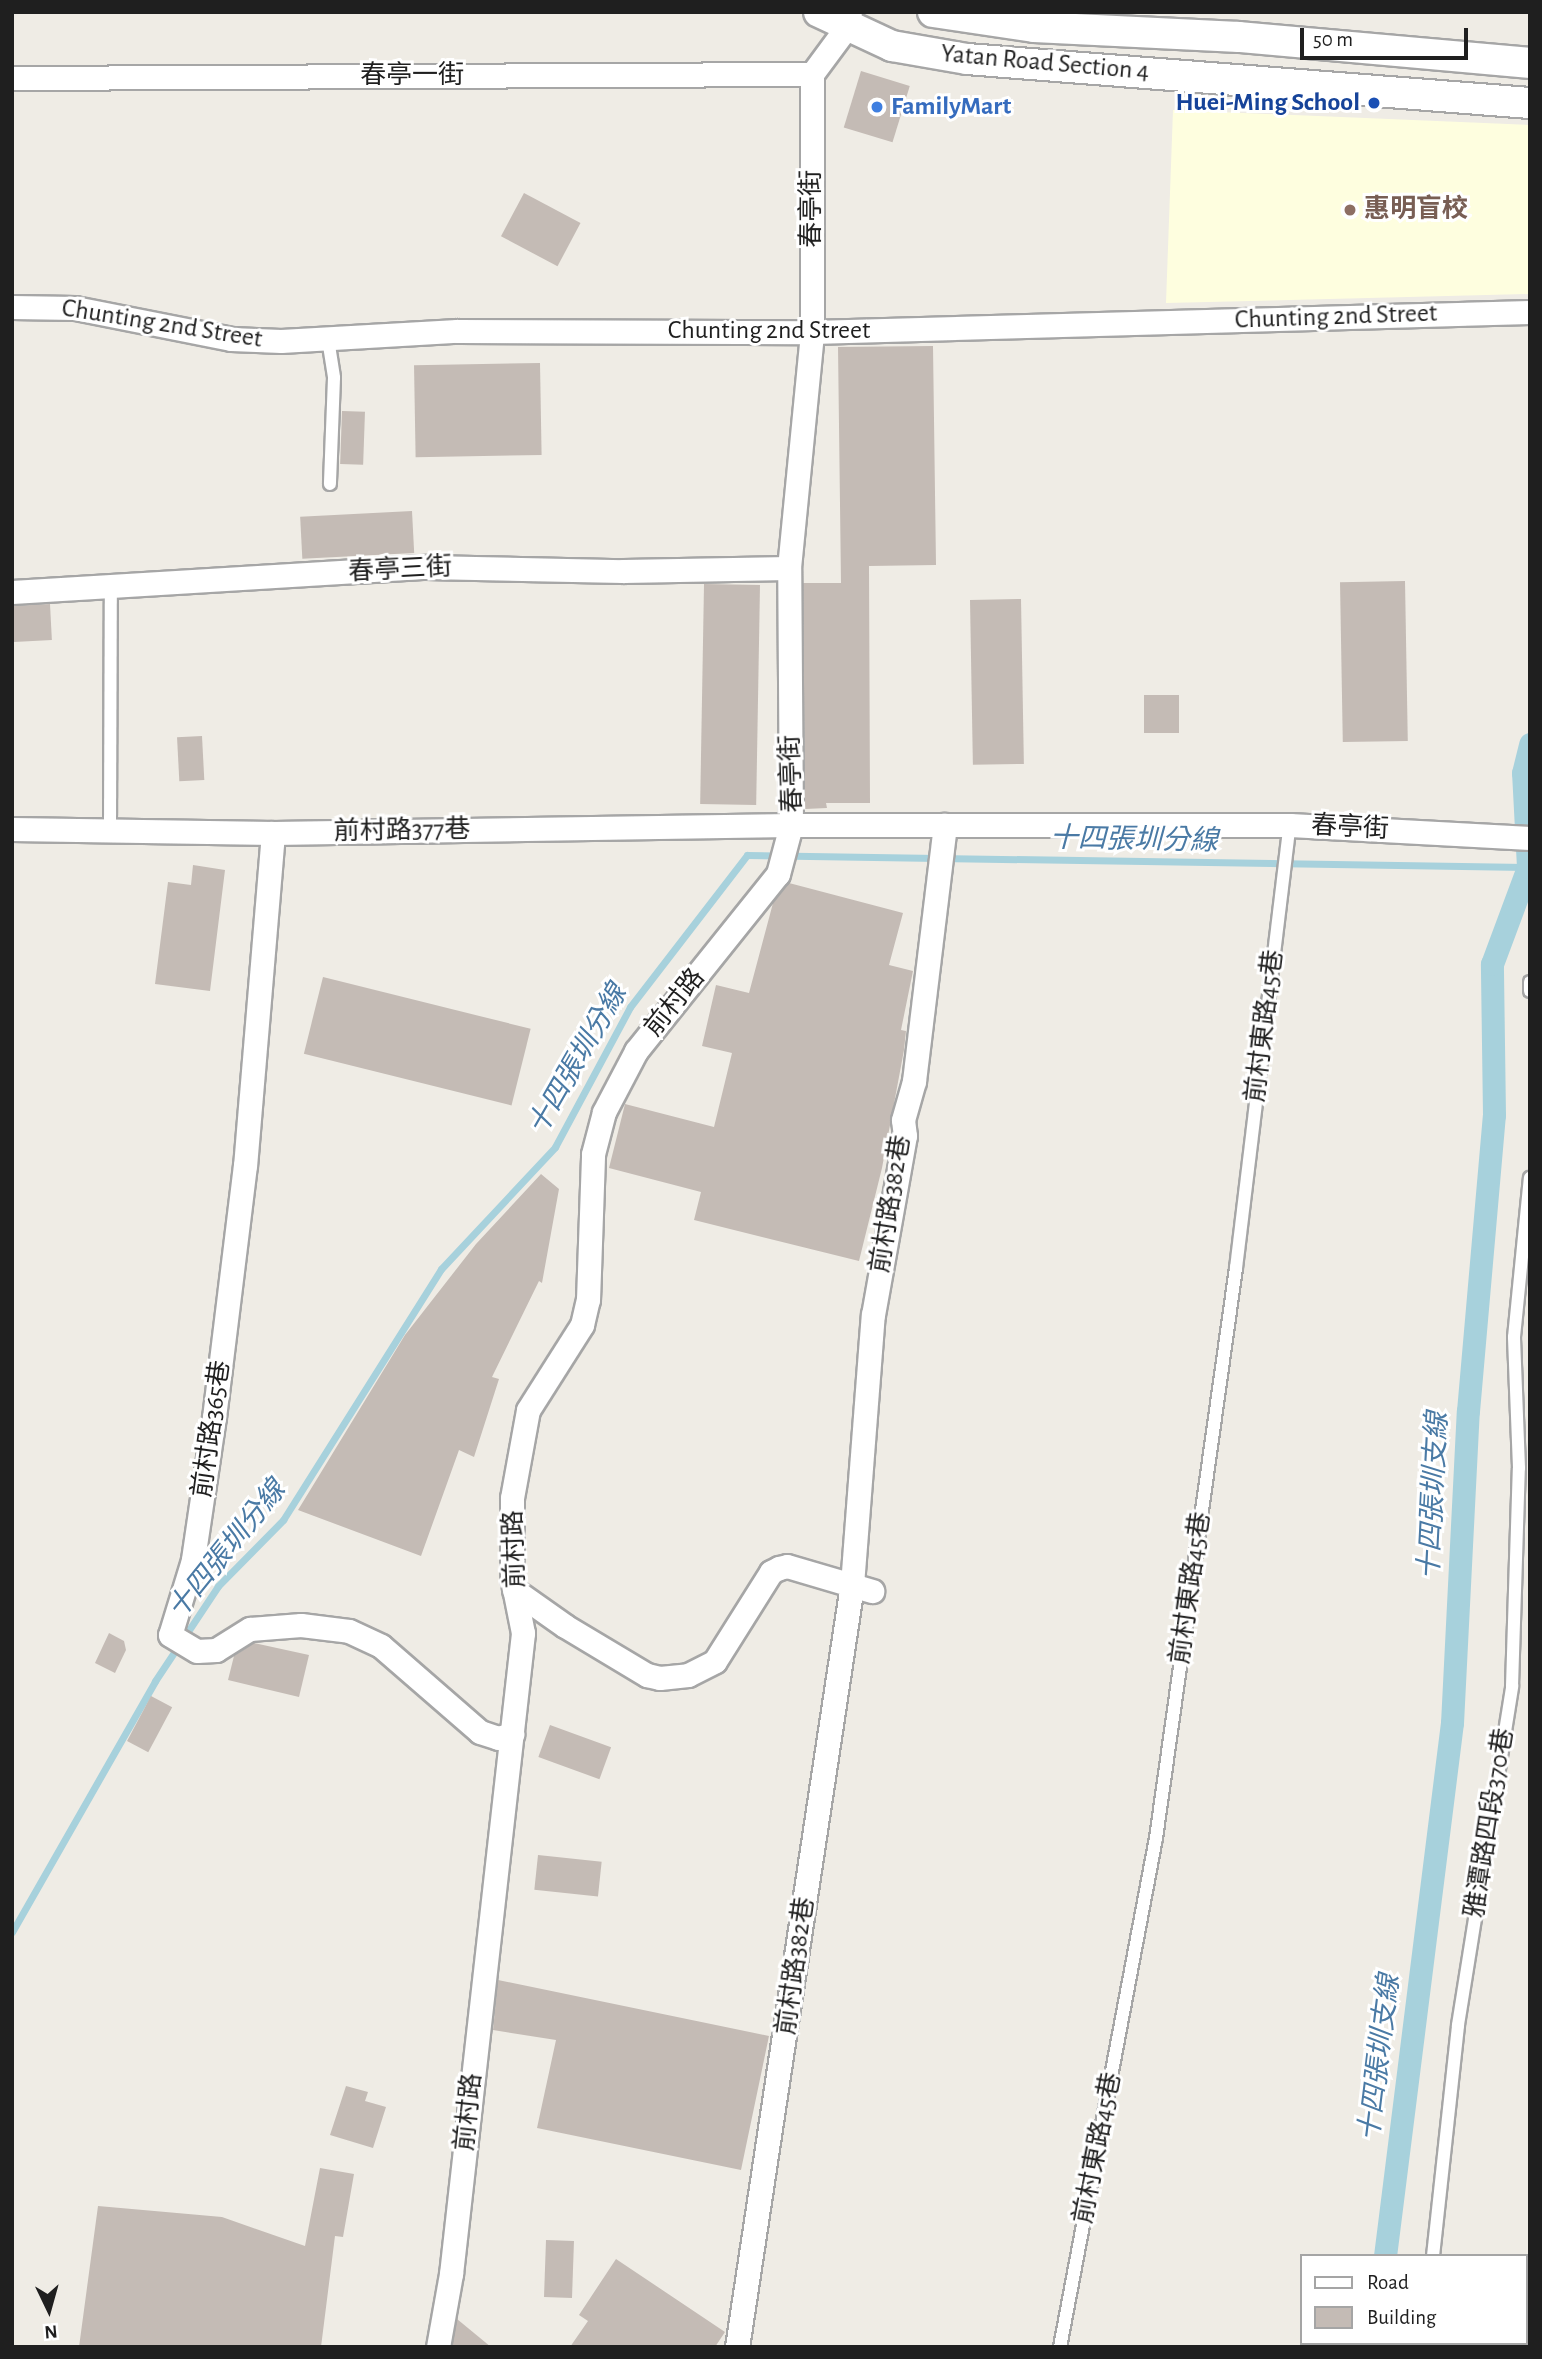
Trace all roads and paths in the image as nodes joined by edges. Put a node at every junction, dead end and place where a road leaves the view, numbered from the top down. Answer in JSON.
{"nodes":[{"id":1,"x":819,"y":12,"type":"edge"},
{"id":2,"x":933,"y":12,"type":"edge"},
{"id":3,"x":848,"y":20,"type":"edge"},
{"id":4,"x":1239,"y":37,"type":"junction"},
{"id":5,"x":1530,"y":63,"type":"edge"},
{"id":6,"x":812,"y":74,"type":"junction"},
{"id":7,"x":12,"y":78,"type":"edge"},
{"id":8,"x":1239,"y":79,"type":"junction"},
{"id":9,"x":1530,"y":103,"type":"edge"},
{"id":10,"x":12,"y":307,"type":"edge"},
{"id":11,"x":1530,"y":312,"type":"edge"},
{"id":12,"x":812,"y":332,"type":"junction"},
{"id":13,"x":328,"y":339,"type":"junction"},
{"id":14,"x":330,"y":484,"type":"dead end"},
{"id":15,"x":789,"y":568,"type":"junction"},
{"id":16,"x":111,"y":589,"type":"junction"},
{"id":17,"x":12,"y":592,"type":"edge"},
{"id":18,"x":791,"y":825,"type":"junction"},
{"id":19,"x":945,"y":825,"type":"junction"},
{"id":20,"x":1290,"y":825,"type":"junction"},
{"id":21,"x":110,"y":828,"type":"junction"},
{"id":22,"x":12,"y":829,"type":"edge"},
{"id":23,"x":273,"y":833,"type":"junction"},
{"id":24,"x":1523,"y":838,"type":"edge"},
{"id":25,"x":1530,"y":982,"type":"edge"},
{"id":26,"x":1530,"y":991,"type":"edge"},
{"id":27,"x":1530,"y":1178,"type":"edge"},
{"id":28,"x":862,"y":1588,"type":"junction"},
{"id":29,"x":514,"y":1590,"type":"junction"},
{"id":30,"x":512,"y":1734,"type":"junction"},
{"id":31,"x":1433,"y":2254,"type":"edge"},
{"id":32,"x":438,"y":2347,"type":"edge"},
{"id":33,"x":737,"y":2347,"type":"edge"},
{"id":34,"x":1060,"y":2347,"type":"edge"}],
"edges":[{"from":1,"to":3,"type":"street","name":"Yatan Road Section 4"},
{"from":2,"to":4,"type":"street","name":"Yatan Road Section 4"},
{"from":3,"to":6,"type":"street"},
{"from":3,"to":8,"type":"street","name":"Yatan Road Section 4"},
{"from":4,"to":5,"type":"street","name":"Yatan Road Section 4"},
{"from":4,"to":8,"type":"street"},
{"from":6,"to":7,"type":"street","name":"春亭一街"},
{"from":6,"to":12,"type":"street","name":"春亭街"},
{"from":8,"to":9,"type":"street","name":"Yatan Road Section 4"},
{"from":10,"to":13,"type":"street","name":"Chunting 2nd Street"},
{"from":11,"to":12,"type":"street","name":"Chunting 2nd Street"},
{"from":12,"to":13,"type":"street","name":"Chunting 2nd Street"},
{"from":12,"to":15,"type":"street","name":"春亭街"},
{"from":13,"to":14,"type":"lane"},
{"from":15,"to":16,"type":"street","name":"春亭三街"},
{"from":15,"to":18,"type":"street","name":"春亭街"},
{"from":16,"to":17,"type":"street","name":"春亭三街"},
{"from":16,"to":21,"type":"lane"},
{"from":18,"to":19,"type":"street","name":"春亭街"},
{"from":18,"to":23,"type":"street","name":"前村路377巷"},
{"from":18,"to":29,"type":"street","name":"前村路"},
{"from":19,"to":20,"type":"street","name":"春亭街"},
{"from":19,"to":28,"type":"street","name":"前村路382巷"},
{"from":20,"to":24,"type":"street","name":"春亭街"},
{"from":20,"to":34,"type":"lane","name":"前村東路45巷"},
{"from":21,"to":22,"type":"street","name":"前村路377巷"},
{"from":21,"to":23,"type":"street","name":"前村路377巷"},
{"from":23,"to":30,"type":"street","name":"前村路365巷"},
{"from":25,"to":26,"type":"lane"},
{"from":27,"to":31,"type":"lane","name":"雅潭路四段370巷"},
{"from":28,"to":29,"type":"street"},
{"from":28,"to":33,"type":"street","name":"前村路382巷"},
{"from":29,"to":30,"type":"street","name":"前村路"},
{"from":30,"to":32,"type":"street","name":"前村路"}]}
